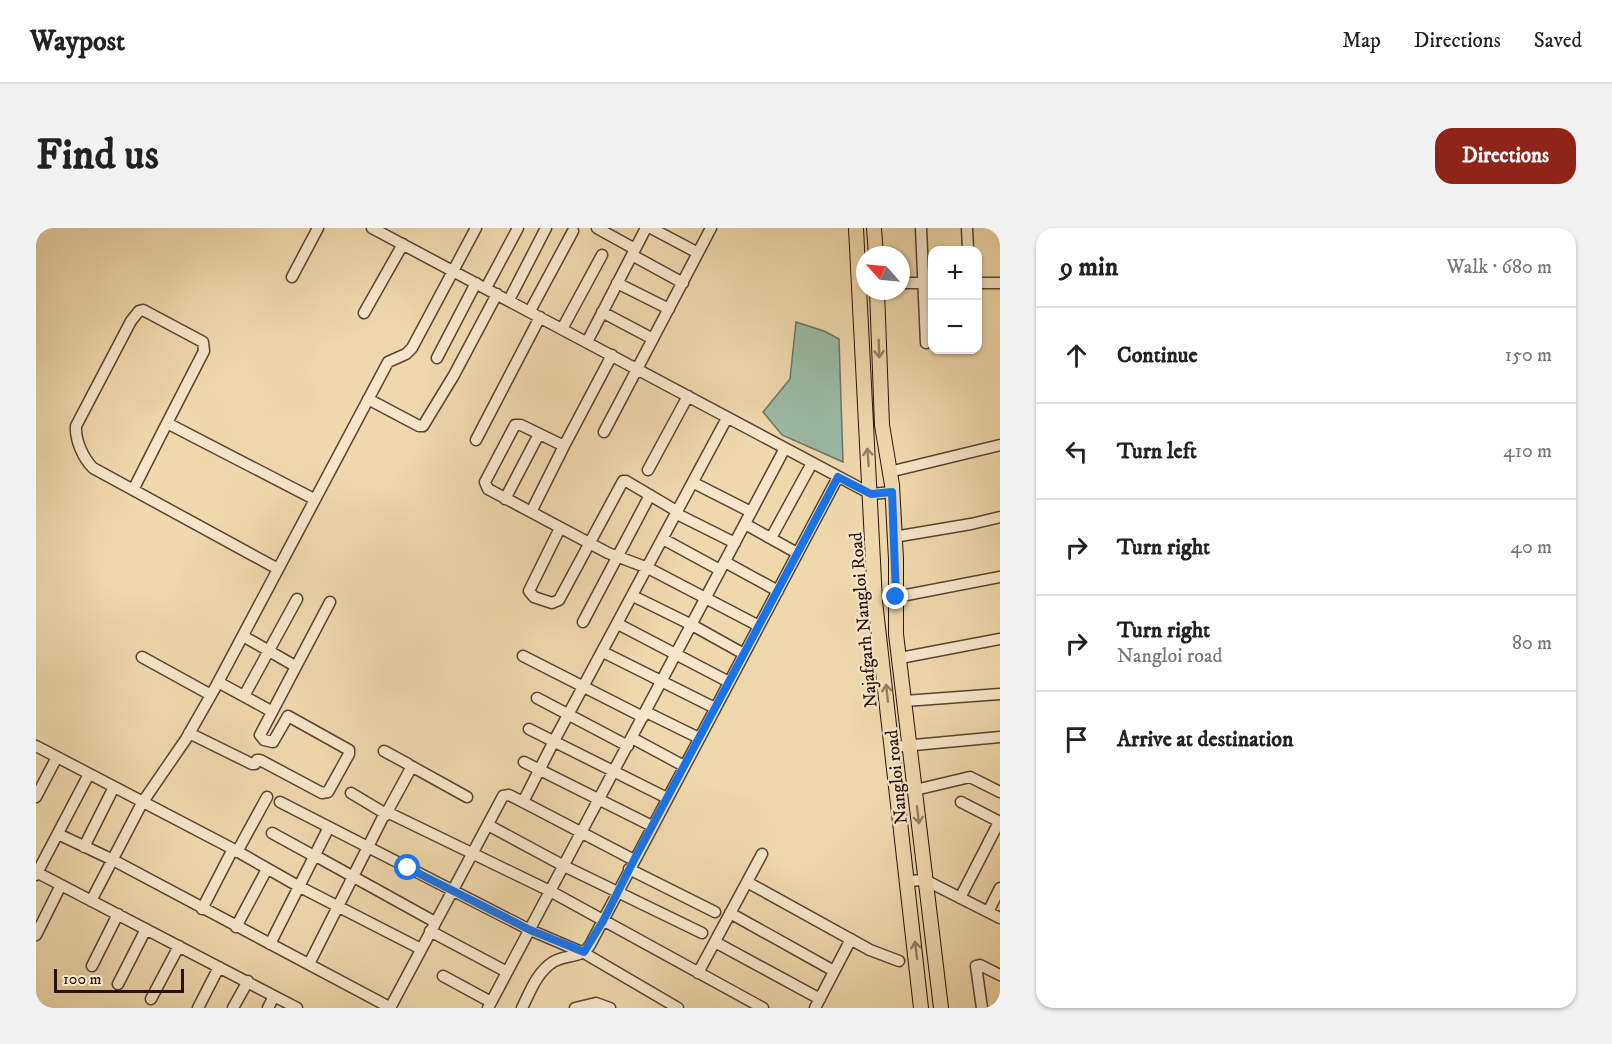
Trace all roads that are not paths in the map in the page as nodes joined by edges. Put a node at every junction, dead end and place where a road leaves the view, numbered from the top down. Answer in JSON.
{"nodes":[{"id":1,"x":318,"y":228,"type":"edge"},
{"id":2,"x":476,"y":228,"type":"edge"},
{"id":3,"x":518,"y":228,"type":"edge"},
{"id":4,"x":546,"y":228,"type":"edge"},
{"id":5,"x":646,"y":228,"type":"edge"},
{"id":6,"x":651,"y":228,"type":"edge"},
{"id":7,"x":711,"y":228,"type":"edge"},
{"id":8,"x":856,"y":228,"type":"edge"},
{"id":9,"x":874,"y":228,"type":"edge"},
{"id":10,"x":921,"y":228,"type":"edge"},
{"id":11,"x":967,"y":228,"type":"edge"},
{"id":12,"x":602,"y":229,"type":"edge"},
{"id":13,"x":380,"y":230,"type":"edge"},
{"id":14,"x":573,"y":231,"type":"dead end"},
{"id":15,"x":403,"y":244,"type":"junction"},
{"id":16,"x":858,"y":246,"type":"edge"},
{"id":17,"x":875,"y":246,"type":"edge"},
{"id":18,"x":968,"y":246,"type":"edge"},
{"id":19,"x":633,"y":252,"type":"junction"},
{"id":20,"x":698,"y":253,"type":"junction"},
{"id":21,"x":602,"y":255,"type":"dead end"},
{"id":22,"x":453,"y":271,"type":"junction"},
{"id":23,"x":292,"y":277,"type":"dead end"},
{"id":24,"x":683,"y":283,"type":"junction"},
{"id":25,"x":910,"y":283,"type":"edge"},
{"id":26,"x":928,"y":283,"type":"edge"},
{"id":27,"x":982,"y":283,"type":"edge"},
{"id":28,"x":1000,"y":283,"type":"edge"},
{"id":29,"x":617,"y":284,"type":"junction"},
{"id":30,"x":481,"y":286,"type":"junction"},
{"id":31,"x":497,"y":294,"type":"junction"},
{"id":32,"x":509,"y":300,"type":"junction"},
{"id":33,"x":862,"y":300,"type":"edge"},
{"id":34,"x":877,"y":300,"type":"edge"},
{"id":35,"x":669,"y":309,"type":"junction"},
{"id":36,"x":530,"y":311,"type":"junction"},
{"id":37,"x":602,"y":312,"type":"junction"},
{"id":38,"x":364,"y":313,"type":"dead end"},
{"id":39,"x":540,"y":317,"type":"junction"},
{"id":40,"x":562,"y":329,"type":"junction"},
{"id":41,"x":653,"y":339,"type":"junction"},
{"id":42,"x":587,"y":342,"type":"junction"},
{"id":43,"x":926,"y":343,"type":"dead end"},
{"id":44,"x":612,"y":355,"type":"junction"},
{"id":45,"x":437,"y":358,"type":"dead end"},
{"id":46,"x":638,"y":369,"type":"junction"},
{"id":47,"x":687,"y":396,"type":"junction"},
{"id":48,"x":368,"y":399,"type":"junction"},
{"id":49,"x":728,"y":417,"type":"junction"},
{"id":50,"x":168,"y":423,"type":"junction"},
{"id":51,"x":604,"y":432,"type":"dead end"},
{"id":52,"x":539,"y":434,"type":"junction"},
{"id":53,"x":476,"y":440,"type":"dead end"},
{"id":54,"x":1000,"y":445,"type":"edge"},
{"id":55,"x":564,"y":446,"type":"junction"},
{"id":56,"x":784,"y":448,"type":"junction"},
{"id":57,"x":813,"y":463,"type":"junction"},
{"id":58,"x":648,"y":470,"type":"dead end"},
{"id":59,"x":890,"y":472,"type":"junction"},
{"id":60,"x":838,"y":477,"type":"junction"},
{"id":61,"x":694,"y":483,"type":"junction"},
{"id":62,"x":133,"y":490,"type":"junction"},
{"id":63,"x":892,"y":492,"type":"junction"},
{"id":64,"x":871,"y":494,"type":"junction"},
{"id":65,"x":650,"y":495,"type":"junction"},
{"id":66,"x":505,"y":499,"type":"junction"},
{"id":67,"x":314,"y":500,"type":"junction"},
{"id":68,"x":531,"y":512,"type":"junction"},
{"id":69,"x":676,"y":512,"type":"junction"},
{"id":70,"x":751,"y":513,"type":"junction"},
{"id":71,"x":1000,"y":517,"type":"edge"},
{"id":72,"x":744,"y":524,"type":"junction"},
{"id":73,"x":560,"y":528,"type":"junction"},
{"id":74,"x":894,"y":537,"type":"junction"},
{"id":75,"x":771,"y":538,"type":"junction"},
{"id":76,"x":663,"y":539,"type":"junction"},
{"id":77,"x":589,"y":543,"type":"junction"},
{"id":78,"x":735,"y":543,"type":"junction"},
{"id":79,"x":798,"y":553,"type":"junction"},
{"id":80,"x":616,"y":556,"type":"junction"},
{"id":81,"x":722,"y":566,"type":"junction"},
{"id":82,"x":648,"y":568,"type":"junction"},
{"id":83,"x":278,"y":569,"type":"junction"},
{"id":84,"x":1000,"y":577,"type":"edge"},
{"id":85,"x":778,"y":591,"type":"junction"},
{"id":86,"x":633,"y":596,"type":"junction"},
{"id":87,"x":896,"y":597,"type":"junction"},
{"id":88,"x":297,"y":598,"type":"dead end"},
{"id":89,"x":706,"y":598,"type":"junction"},
{"id":90,"x":330,"y":602,"type":"dead end"},
{"id":91,"x":583,"y":622,"type":"dead end"},
{"id":92,"x":618,"y":624,"type":"junction"},
{"id":93,"x":692,"y":625,"type":"junction"},
{"id":94,"x":759,"y":626,"type":"junction"},
{"id":95,"x":243,"y":636,"type":"junction"},
{"id":96,"x":1000,"y":639,"type":"edge"},
{"id":97,"x":269,"y":651,"type":"junction"},
{"id":98,"x":603,"y":652,"type":"junction"},
{"id":99,"x":677,"y":653,"type":"junction"},
{"id":100,"x":744,"y":654,"type":"junction"},
{"id":101,"x":523,"y":656,"type":"dead end"},
{"id":102,"x":142,"y":657,"type":"dead end"},
{"id":103,"x":900,"y":658,"type":"junction"},
{"id":104,"x":295,"y":666,"type":"junction"},
{"id":105,"x":662,"y":681,"type":"junction"},
{"id":106,"x":218,"y":682,"type":"junction"},
{"id":107,"x":729,"y":682,"type":"junction"},
{"id":108,"x":583,"y":687,"type":"junction"},
{"id":109,"x":211,"y":694,"type":"junction"},
{"id":110,"x":1000,"y":694,"type":"edge"},
{"id":111,"x":244,"y":696,"type":"junction"},
{"id":112,"x":537,"y":698,"type":"dead end"},
{"id":113,"x":905,"y":701,"type":"junction"},
{"id":114,"x":715,"y":708,"type":"junction"},
{"id":115,"x":271,"y":711,"type":"junction"},
{"id":116,"x":644,"y":714,"type":"junction"},
{"id":117,"x":568,"y":715,"type":"junction"},
{"id":118,"x":529,"y":729,"type":"dead end"},
{"id":119,"x":189,"y":733,"type":"junction"},
{"id":120,"x":1000,"y":736,"type":"edge"},
{"id":121,"x":699,"y":738,"type":"junction"},
{"id":122,"x":554,"y":741,"type":"junction"},
{"id":123,"x":630,"y":742,"type":"junction"},
{"id":124,"x":910,"y":745,"type":"junction"},
{"id":125,"x":36,"y":746,"type":"edge"},
{"id":126,"x":893,"y":747,"type":"junction"},
{"id":127,"x":384,"y":751,"type":"dead end"},
{"id":128,"x":57,"y":757,"type":"junction"},
{"id":129,"x":524,"y":762,"type":"dead end"},
{"id":130,"x":411,"y":766,"type":"junction"},
{"id":131,"x":684,"y":766,"type":"junction"},
{"id":132,"x":539,"y":769,"type":"junction"},
{"id":133,"x":614,"y":771,"type":"junction"},
{"id":134,"x":89,"y":774,"type":"junction"},
{"id":135,"x":114,"y":787,"type":"junction"},
{"id":136,"x":915,"y":790,"type":"junction"},
{"id":137,"x":1000,"y":792,"type":"edge"},
{"id":138,"x":351,"y":793,"type":"dead end"},
{"id":139,"x":467,"y":796,"type":"dead end"},
{"id":140,"x":267,"y":797,"type":"dead end"},
{"id":141,"x":36,"y":798,"type":"edge"},
{"id":142,"x":667,"y":798,"type":"junction"},
{"id":143,"x":599,"y":799,"type":"junction"},
{"id":144,"x":280,"y":802,"type":"dead end"},
{"id":145,"x":523,"y":802,"type":"junction"},
{"id":146,"x":961,"y":802,"type":"dead end"},
{"id":147,"x":142,"y":803,"type":"junction"},
{"id":148,"x":386,"y":814,"type":"junction"},
{"id":149,"x":999,"y":822,"type":"edge"},
{"id":150,"x":488,"y":825,"type":"junction"},
{"id":151,"x":652,"y":826,"type":"junction"},
{"id":152,"x":329,"y":827,"type":"junction"},
{"id":153,"x":272,"y":833,"type":"dead end"},
{"id":154,"x":581,"y":833,"type":"junction"},
{"id":155,"x":58,"y":834,"type":"junction"},
{"id":156,"x":220,"y":836,"type":"dead end"},
{"id":157,"x":84,"y":847,"type":"junction"},
{"id":158,"x":369,"y":847,"type":"junction"},
{"id":159,"x":237,"y":849,"type":"junction"},
{"id":160,"x":472,"y":854,"type":"junction"},
{"id":161,"x":762,"y":854,"type":"dead end"},
{"id":162,"x":314,"y":855,"type":"junction"},
{"id":163,"x":113,"y":860,"type":"junction"},
{"id":164,"x":631,"y":865,"type":"junction"},
{"id":165,"x":564,"y":866,"type":"junction"},
{"id":166,"x":267,"y":869,"type":"junction"},
{"id":167,"x":36,"y":873,"type":"edge"},
{"id":168,"x":353,"y":877,"type":"junction"},
{"id":169,"x":925,"y":880,"type":"junction"},
{"id":170,"x":907,"y":881,"type":"junction"},
{"id":171,"x":747,"y":882,"type":"junction"},
{"id":172,"x":61,"y":885,"type":"junction"},
{"id":173,"x":298,"y":886,"type":"junction"},
{"id":174,"x":1000,"y":888,"type":"edge"},
{"id":175,"x":452,"y":891,"type":"junction"},
{"id":176,"x":550,"y":891,"type":"junction"},
{"id":177,"x":618,"y":892,"type":"junction"},
{"id":178,"x":960,"y":898,"type":"junction"},
{"id":179,"x":91,"y":901,"type":"junction"},
{"id":180,"x":339,"y":907,"type":"junction"},
{"id":181,"x":202,"y":909,"type":"junction"},
{"id":182,"x":715,"y":912,"type":"dead end"},
{"id":183,"x":988,"y":912,"type":"junction"},
{"id":184,"x":730,"y":913,"type":"junction"},
{"id":185,"x":118,"y":914,"type":"junction"},
{"id":186,"x":1000,"y":918,"type":"edge"},
{"id":187,"x":603,"y":921,"type":"junction"},
{"id":188,"x":432,"y":926,"type":"junction"},
{"id":189,"x":236,"y":927,"type":"junction"},
{"id":190,"x":147,"y":929,"type":"junction"},
{"id":191,"x":530,"y":930,"type":"junction"},
{"id":192,"x":702,"y":933,"type":"dead end"},
{"id":193,"x":36,"y":935,"type":"edge"},
{"id":194,"x":851,"y":939,"type":"junction"},
{"id":195,"x":715,"y":942,"type":"junction"},
{"id":196,"x":270,"y":944,"type":"junction"},
{"id":197,"x":179,"y":946,"type":"junction"},
{"id":198,"x":421,"y":949,"type":"junction"},
{"id":199,"x":584,"y":952,"type":"junction"},
{"id":200,"x":899,"y":961,"type":"dead end"},
{"id":201,"x":309,"y":964,"type":"junction"},
{"id":202,"x":92,"y":966,"type":"dead end"},
{"id":203,"x":219,"y":966,"type":"junction"},
{"id":204,"x":834,"y":971,"type":"junction"},
{"id":205,"x":507,"y":972,"type":"junction"},
{"id":206,"x":698,"y":973,"type":"junction"},
{"id":207,"x":1000,"y":975,"type":"edge"},
{"id":208,"x":443,"y":976,"type":"dead end"},
{"id":209,"x":248,"y":981,"type":"junction"},
{"id":210,"x":118,"y":984,"type":"dead end"},
{"id":211,"x":274,"y":996,"type":"junction"},
{"id":212,"x":151,"y":999,"type":"dead end"},
{"id":213,"x":818,"y":1004,"type":"edge"},
{"id":214,"x":490,"y":1005,"type":"edge"},
{"id":215,"x":198,"y":1008,"type":"edge"},
{"id":216,"x":233,"y":1008,"type":"edge"},
{"id":217,"x":268,"y":1008,"type":"edge"},
{"id":218,"x":297,"y":1008,"type":"edge"},
{"id":219,"x":391,"y":1008,"type":"edge"},
{"id":220,"x":522,"y":1008,"type":"edge"},
{"id":221,"x":576,"y":1008,"type":"edge"},
{"id":222,"x":610,"y":1008,"type":"edge"},
{"id":223,"x":678,"y":1008,"type":"edge"},
{"id":224,"x":763,"y":1008,"type":"edge"},
{"id":225,"x":921,"y":1008,"type":"edge"},
{"id":226,"x":941,"y":1008,"type":"edge"},
{"id":227,"x":982,"y":1008,"type":"edge"}],
"edges":[{"from":1,"to":23,"type":"street"},
{"from":2,"to":22,"type":"street"},
{"from":3,"to":30,"type":"street"},
{"from":4,"to":32,"type":"street"},
{"from":5,"to":19,"type":"street"},
{"from":6,"to":20,"type":"street"},
{"from":7,"to":20,"type":"street"},
{"from":8,"to":16,"type":"main road","name":"Najafgarh Nangloi Road"},
{"from":9,"to":17,"type":"main road"},
{"from":10,"to":26,"type":"street"},
{"from":11,"to":18,"type":"street"},
{"from":12,"to":19,"type":"street"},
{"from":13,"to":15,"type":"street"},
{"from":14,"to":36,"type":"street"},
{"from":15,"to":22,"type":"street"},
{"from":15,"to":38,"type":"street"},
{"from":19,"to":24,"type":"street"},
{"from":19,"to":29,"type":"street"},
{"from":20,"to":24,"type":"street"},
{"from":21,"to":40,"type":"street"},
{"from":22,"to":30,"type":"street"},
{"from":22,"to":48,"type":"street"},
{"from":24,"to":35,"type":"street"},
{"from":25,"to":26,"type":"street"},
{"from":26,"to":43,"type":"street"},
{"from":27,"to":28,"type":"street"},
{"from":29,"to":35,"type":"street"},
{"from":29,"to":37,"type":"street"},
{"from":30,"to":31,"type":"street"},
{"from":30,"to":45,"type":"street"},
{"from":31,"to":32,"type":"street"},
{"from":31,"to":48,"type":"street"},
{"from":32,"to":36,"type":"street"},
{"from":64,"to":33,"type":"main road","name":"Najafgarh Nangloi Road","one_way":true},
{"from":34,"to":59,"type":"main road","name":"Nangloi road","one_way":true},
{"from":35,"to":41,"type":"street"},
{"from":36,"to":39,"type":"street"},
{"from":37,"to":41,"type":"street"},
{"from":37,"to":42,"type":"street"},
{"from":39,"to":40,"type":"street"},
{"from":39,"to":53,"type":"street"},
{"from":40,"to":42,"type":"street"},
{"from":41,"to":46,"type":"street"},
{"from":42,"to":44,"type":"street"},
{"from":44,"to":46,"type":"street"},
{"from":44,"to":55,"type":"street"},
{"from":46,"to":47,"type":"street"},
{"from":46,"to":51,"type":"street"},
{"from":47,"to":49,"type":"street"},
{"from":47,"to":58,"type":"street"},
{"from":48,"to":67,"type":"street"},
{"from":49,"to":56,"type":"street"},
{"from":49,"to":61,"type":"street"},
{"from":50,"to":62,"type":"street"},
{"from":50,"to":62,"type":"street"},
{"from":50,"to":67,"type":"street"},
{"from":52,"to":55,"type":"street"},
{"from":52,"to":66,"type":"street"},
{"from":52,"to":66,"type":"street"},
{"from":54,"to":59,"type":"street"},
{"from":55,"to":68,"type":"street"},
{"from":56,"to":57,"type":"street"},
{"from":56,"to":70,"type":"street"},
{"from":57,"to":60,"type":"street"},
{"from":57,"to":75,"type":"street"},
{"from":59,"to":63,"type":"main road","name":"Nangloi road"},
{"from":60,"to":64,"type":"street"},
{"from":60,"to":79,"type":"street"},
{"from":61,"to":69,"type":"street"},
{"from":61,"to":70,"type":"street"},
{"from":62,"to":83,"type":"street"},
{"from":63,"to":64,"type":"street"},
{"from":63,"to":74,"type":"main road","name":"Nangloi road"},
{"from":126,"to":64,"type":"main road","name":"Najafgarh Nangloi Road","one_way":true},
{"from":65,"to":69,"type":"street"},
{"from":65,"to":77,"type":"street"},
{"from":65,"to":80,"type":"street"},
{"from":66,"to":68,"type":"street"},
{"from":67,"to":83,"type":"street"},
{"from":68,"to":73,"type":"street"},
{"from":69,"to":76,"type":"street"},
{"from":69,"to":78,"type":"street"},
{"from":70,"to":72,"type":"street"},
{"from":71,"to":74,"type":"street"},
{"from":72,"to":75,"type":"street"},
{"from":72,"to":78,"type":"street"},
{"from":73,"to":77,"type":"street"},
{"from":73,"to":77,"type":"street"},
{"from":74,"to":87,"type":"main road","name":"Nangloi road"},
{"from":75,"to":79,"type":"street"},
{"from":76,"to":81,"type":"street"},
{"from":76,"to":82,"type":"street"},
{"from":77,"to":80,"type":"street"},
{"from":78,"to":81,"type":"street"},
{"from":79,"to":85,"type":"street"},
{"from":80,"to":82,"type":"street"},
{"from":80,"to":91,"type":"street"},
{"from":81,"to":85,"type":"street"},
{"from":81,"to":89,"type":"street"},
{"from":82,"to":86,"type":"street"},
{"from":82,"to":89,"type":"street"},
{"from":83,"to":95,"type":"street"},
{"from":84,"to":87,"type":"street"},
{"from":85,"to":94,"type":"street"},
{"from":86,"to":92,"type":"street"},
{"from":86,"to":93,"type":"street"},
{"from":87,"to":103,"type":"main road","name":"Nangloi road"},
{"from":88,"to":97,"type":"street"},
{"from":89,"to":93,"type":"street"},
{"from":89,"to":94,"type":"street"},
{"from":90,"to":104,"type":"street"},
{"from":92,"to":98,"type":"street"},
{"from":92,"to":99,"type":"street"},
{"from":93,"to":99,"type":"street"},
{"from":93,"to":100,"type":"street"},
{"from":94,"to":100,"type":"street"},
{"from":95,"to":97,"type":"street"},
{"from":95,"to":106,"type":"street"},
{"from":96,"to":103,"type":"street"},
{"from":97,"to":104,"type":"street"},
{"from":97,"to":111,"type":"street"},
{"from":98,"to":105,"type":"street"},
{"from":98,"to":108,"type":"street"},
{"from":99,"to":105,"type":"street"},
{"from":99,"to":107,"type":"street"},
{"from":100,"to":107,"type":"street"},
{"from":101,"to":108,"type":"street"},
{"from":102,"to":109,"type":"street"},
{"from":103,"to":113,"type":"main road","name":"Nangloi road"},
{"from":104,"to":115,"type":"street"},
{"from":105,"to":114,"type":"street"},
{"from":105,"to":116,"type":"street"},
{"from":106,"to":109,"type":"street"},
{"from":106,"to":111,"type":"street"},
{"from":107,"to":114,"type":"street"},
{"from":108,"to":116,"type":"street"},
{"from":108,"to":117,"type":"street"},
{"from":109,"to":119,"type":"street"},
{"from":110,"to":113,"type":"street"},
{"from":111,"to":115,"type":"street"},
{"from":112,"to":117,"type":"street"},
{"from":113,"to":124,"type":"main road","name":"Nangloi road"},
{"from":114,"to":121,"type":"street"},
{"from":115,"to":119,"type":"street"},
{"from":116,"to":121,"type":"street"},
{"from":116,"to":123,"type":"street"},
{"from":117,"to":122,"type":"street"},
{"from":117,"to":123,"type":"street"},
{"from":118,"to":122,"type":"street"},
{"from":119,"to":147,"type":"street"},
{"from":120,"to":124,"type":"street"},
{"from":121,"to":131,"type":"street"},
{"from":122,"to":132,"type":"street"},
{"from":122,"to":133,"type":"street"},
{"from":123,"to":131,"type":"street"},
{"from":123,"to":133,"type":"street"},
{"from":124,"to":126,"type":"street"},
{"from":124,"to":136,"type":"main road","name":"Nangloi road"},
{"from":125,"to":128,"type":"street"},
{"from":126,"to":170,"type":"main road","name":"Najafgarh Nangloi Road"},
{"from":127,"to":130,"type":"street"},
{"from":128,"to":134,"type":"street"},
{"from":128,"to":141,"type":"street"},
{"from":129,"to":132,"type":"street"},
{"from":130,"to":139,"type":"street"},
{"from":130,"to":148,"type":"street"},
{"from":131,"to":142,"type":"street"},
{"from":132,"to":143,"type":"street"},
{"from":132,"to":145,"type":"street"},
{"from":133,"to":142,"type":"street"},
{"from":133,"to":143,"type":"street"},
{"from":134,"to":135,"type":"street"},
{"from":134,"to":155,"type":"street"},
{"from":135,"to":147,"type":"street"},
{"from":135,"to":157,"type":"street"},
{"from":136,"to":137,"type":"street"},
{"from":136,"to":169,"type":"main road","name":"Nangloi road","one_way":true},
{"from":138,"to":148,"type":"street"},
{"from":140,"to":159,"type":"street"},
{"from":142,"to":151,"type":"street"},
{"from":143,"to":151,"type":"street"},
{"from":143,"to":154,"type":"street"},
{"from":144,"to":152,"type":"street"},
{"from":145,"to":150,"type":"street"},
{"from":145,"to":154,"type":"street"},
{"from":146,"to":149,"type":"street"},
{"from":147,"to":159,"type":"street"},
{"from":147,"to":163,"type":"street"},
{"from":148,"to":158,"type":"street"},
{"from":148,"to":160,"type":"street"},
{"from":149,"to":178,"type":"street"},
{"from":150,"to":160,"type":"street"},
{"from":150,"to":165,"type":"street"},
{"from":151,"to":164,"type":"street"},
{"from":152,"to":158,"type":"street"},
{"from":152,"to":162,"type":"street"},
{"from":153,"to":162,"type":"street"},
{"from":154,"to":164,"type":"street"},
{"from":154,"to":165,"type":"street"},
{"from":155,"to":157,"type":"street"},
{"from":155,"to":167,"type":"street"},
{"from":156,"to":159,"type":"street"},
{"from":157,"to":163,"type":"street"},
{"from":158,"to":168,"type":"street"},
{"from":158,"to":175,"type":"street"},
{"from":159,"to":166,"type":"street"},
{"from":159,"to":181,"type":"street"},
{"from":160,"to":175,"type":"street"},
{"from":160,"to":176,"type":"street"},
{"from":161,"to":171,"type":"street"},
{"from":162,"to":168,"type":"street"},
{"from":162,"to":173,"type":"street"},
{"from":163,"to":179,"type":"street"},
{"from":163,"to":181,"type":"street"},
{"from":164,"to":177,"type":"street"},
{"from":164,"to":182,"type":"street"},
{"from":165,"to":176,"type":"street"},
{"from":165,"to":177,"type":"street"},
{"from":166,"to":173,"type":"street"},
{"from":166,"to":189,"type":"street"},
{"from":167,"to":172,"type":"street"},
{"from":168,"to":180,"type":"street"},
{"from":168,"to":188,"type":"street"},
{"from":169,"to":170,"type":"street"},
{"from":169,"to":178,"type":"street"},
{"from":169,"to":226,"type":"main road","name":"Nangloi road"},
{"from":225,"to":170,"type":"main road","name":"Najafgarh Nangloi Road","one_way":true},
{"from":171,"to":184,"type":"street"},
{"from":171,"to":194,"type":"street"},
{"from":172,"to":179,"type":"street"},
{"from":172,"to":193,"type":"street"},
{"from":173,"to":180,"type":"street"},
{"from":173,"to":196,"type":"street"},
{"from":174,"to":183,"type":"street"},
{"from":175,"to":188,"type":"street"},
{"from":175,"to":191,"type":"street"},
{"from":176,"to":187,"type":"street"},
{"from":176,"to":191,"type":"street"},
{"from":177,"to":187,"type":"street"},
{"from":177,"to":192,"type":"street"},
{"from":178,"to":183,"type":"street"},
{"from":179,"to":185,"type":"street"},
{"from":180,"to":198,"type":"street"},
{"from":180,"to":201,"type":"street"},
{"from":181,"to":189,"type":"street"},
{"from":183,"to":186,"type":"street"},
{"from":184,"to":195,"type":"street"},
{"from":184,"to":204,"type":"street"},
{"from":185,"to":190,"type":"street"},
{"from":185,"to":202,"type":"street"},
{"from":187,"to":199,"type":"street"},
{"from":187,"to":206,"type":"street"},
{"from":188,"to":198,"type":"street"},
{"from":188,"to":205,"type":"street"},
{"from":189,"to":196,"type":"street"},
{"from":190,"to":197,"type":"street"},
{"from":190,"to":210,"type":"street"},
{"from":191,"to":199,"type":"street"},
{"from":191,"to":205,"type":"street"},
{"from":194,"to":200,"type":"street"},
{"from":194,"to":204,"type":"street"},
{"from":195,"to":206,"type":"street"},
{"from":195,"to":213,"type":"street"},
{"from":196,"to":201,"type":"street"},
{"from":197,"to":203,"type":"street"},
{"from":197,"to":212,"type":"street"},
{"from":198,"to":219,"type":"street"},
{"from":199,"to":220,"type":"street"},
{"from":199,"to":223,"type":"street"},
{"from":201,"to":219,"type":"street"},
{"from":203,"to":209,"type":"street"},
{"from":203,"to":215,"type":"street"},
{"from":204,"to":213,"type":"street"},
{"from":205,"to":214,"type":"street"},
{"from":206,"to":224,"type":"street"},
{"from":207,"to":227,"type":"street"},
{"from":208,"to":214,"type":"street"},
{"from":209,"to":211,"type":"street"},
{"from":209,"to":216,"type":"street"},
{"from":211,"to":217,"type":"street"},
{"from":211,"to":218,"type":"street"},
{"from":221,"to":222,"type":"street"}]}
